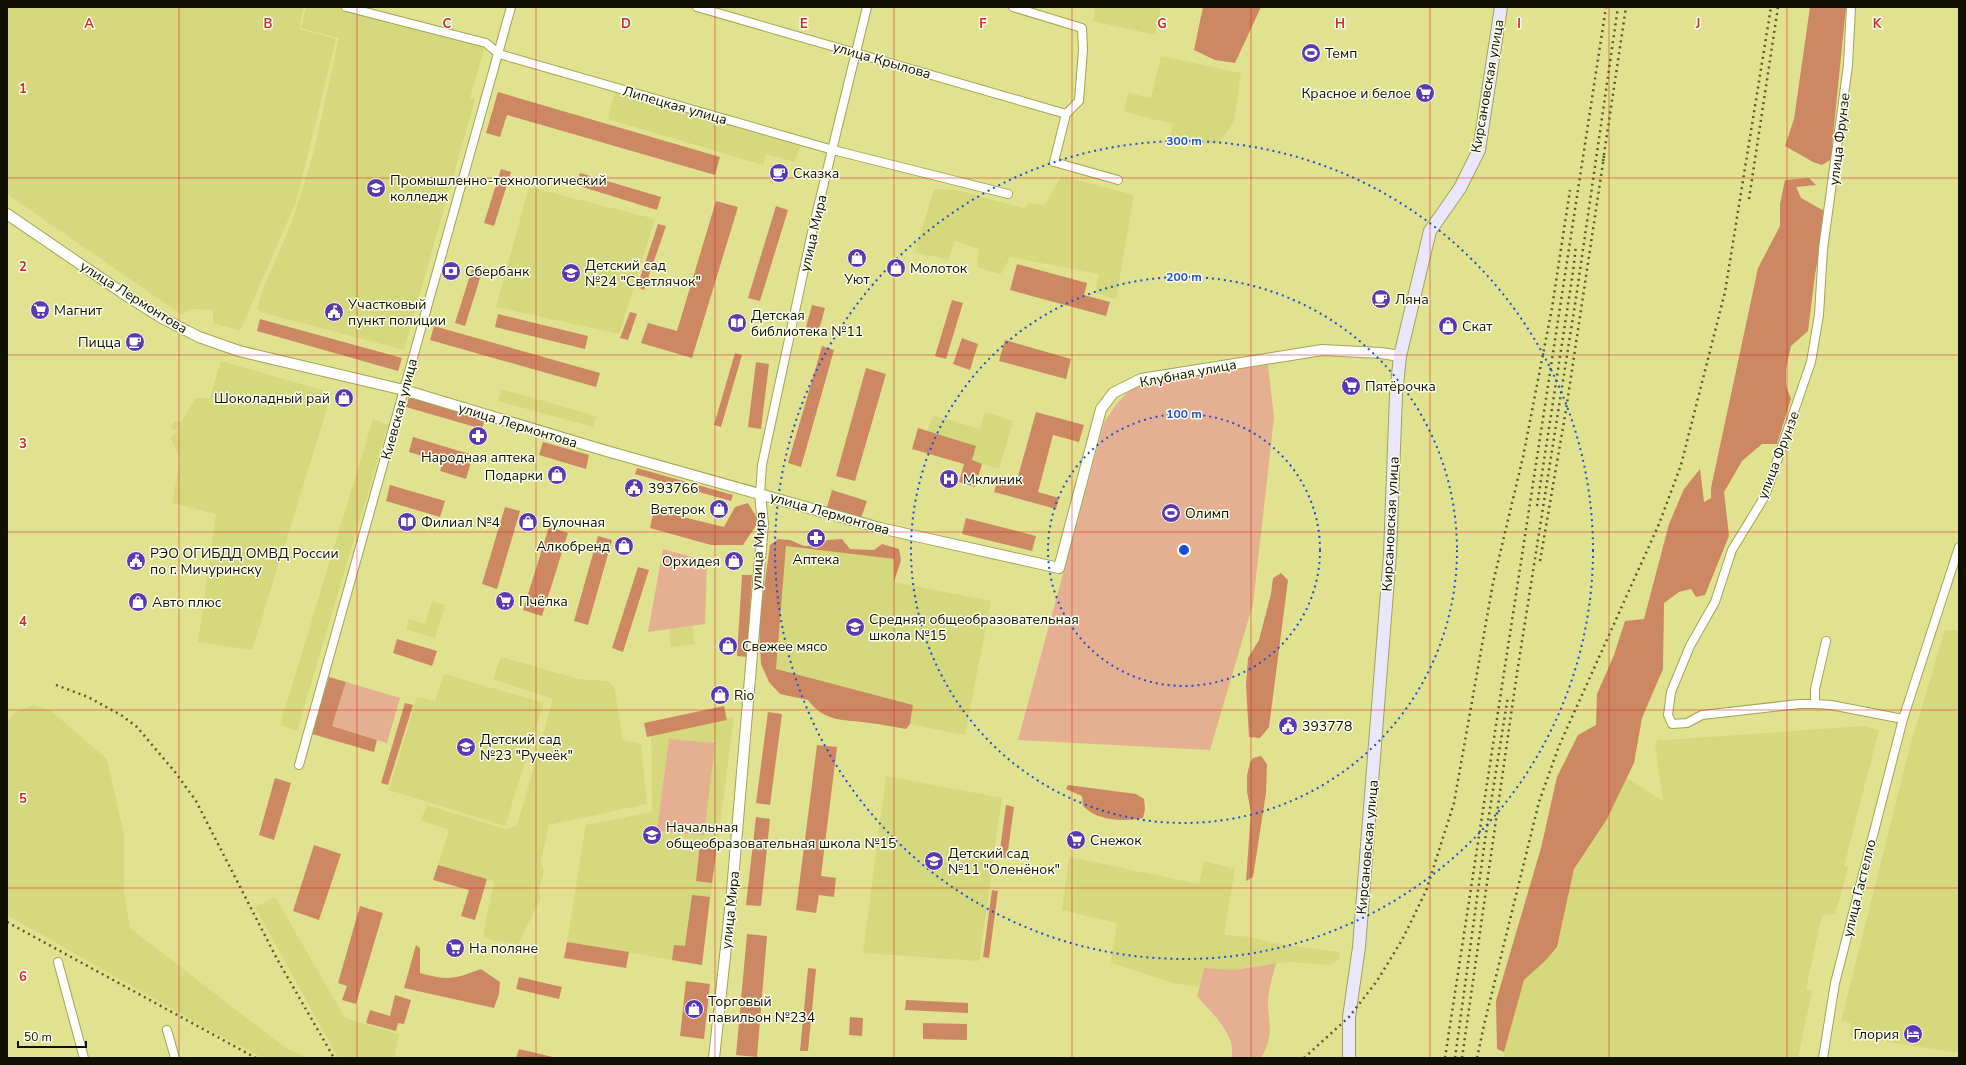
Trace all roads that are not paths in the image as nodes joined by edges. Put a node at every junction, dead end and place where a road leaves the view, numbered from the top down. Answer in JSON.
{"nodes":[{"id":1,"x":346,"y":7,"type":"edge"},
{"id":2,"x":511,"y":7,"type":"edge"},
{"id":3,"x":698,"y":7,"type":"edge"},
{"id":4,"x":867,"y":7,"type":"edge"},
{"id":5,"x":1013,"y":7,"type":"edge"},
{"id":6,"x":1501,"y":7,"type":"edge"},
{"id":7,"x":1851,"y":7,"type":"edge"},
{"id":8,"x":857,"y":52,"type":"junction"},
{"id":9,"x":499,"y":54,"type":"junction"},
{"id":10,"x":1066,"y":114,"type":"junction"},
{"id":11,"x":833,"y":150,"type":"junction"},
{"id":12,"x":1118,"y":180,"type":"dead end"},
{"id":13,"x":1008,"y":194,"type":"dead end"},
{"id":14,"x":7,"y":214,"type":"edge"},
{"id":15,"x":1400,"y":356,"type":"junction"},
{"id":16,"x":404,"y":390,"type":"junction"},
{"id":17,"x":760,"y":494,"type":"junction"},
{"id":18,"x":1959,"y":547,"type":"edge"},
{"id":19,"x":1059,"y":568,"type":"joint"},
{"id":20,"x":1826,"y":641,"type":"dead end"},
{"id":21,"x":1815,"y":704,"type":"junction"},
{"id":22,"x":1903,"y":719,"type":"junction"},
{"id":23,"x":299,"y":765,"type":"dead end"},
{"id":24,"x":58,"y":962,"type":"dead end"},
{"id":25,"x":167,"y":1030,"type":"dead end"},
{"id":26,"x":84,"y":1058,"type":"edge"},
{"id":27,"x":175,"y":1058,"type":"edge"},
{"id":28,"x":714,"y":1058,"type":"edge"},
{"id":29,"x":1349,"y":1058,"type":"edge"},
{"id":30,"x":1823,"y":1058,"type":"edge"}],
"edges":[{"from":1,"to":9,"type":"street","name":"Липецкая улица"},
{"from":2,"to":9,"type":"street","name":"Киевская улица"},
{"from":3,"to":8,"type":"street","name":"улица Крылова"},
{"from":4,"to":8,"type":"street","name":"улица Мира"},
{"from":5,"to":10,"type":"street"},
{"from":6,"to":15,"type":"main road","name":"Кирсановская улица"},
{"from":7,"to":21,"type":"street","name":"улица Фрунзе"},
{"from":8,"to":10,"type":"street","name":"улица Крылова"},
{"from":8,"to":11,"type":"street","name":"улица Мира"},
{"from":9,"to":11,"type":"street","name":"Липецкая улица"},
{"from":9,"to":16,"type":"street","name":"Киевская улица"},
{"from":10,"to":12,"type":"street"},
{"from":11,"to":13,"type":"street","name":"Липецкая улица"},
{"from":11,"to":17,"type":"street","name":"улица Мира"},
{"from":14,"to":16,"type":"street","name":"улица Лермонтова"},
{"from":15,"to":19,"type":"street","name":"Клубная улица"},
{"from":15,"to":29,"type":"main road","name":"Кирсановская улица"},
{"from":16,"to":17,"type":"street","name":"улица Лермонтова"},
{"from":16,"to":23,"type":"street","name":"Киевская улица"},
{"from":17,"to":19,"type":"street","name":"улица Лермонтова"},
{"from":17,"to":28,"type":"street","name":"улица Мира"},
{"from":18,"to":22,"type":"street","name":"улица Гастелло"},
{"from":20,"to":21,"type":"street"},
{"from":21,"to":22,"type":"street"},
{"from":22,"to":30,"type":"street","name":"улица Гастелло"},
{"from":24,"to":26,"type":"street"},
{"from":25,"to":27,"type":"street"}]}
